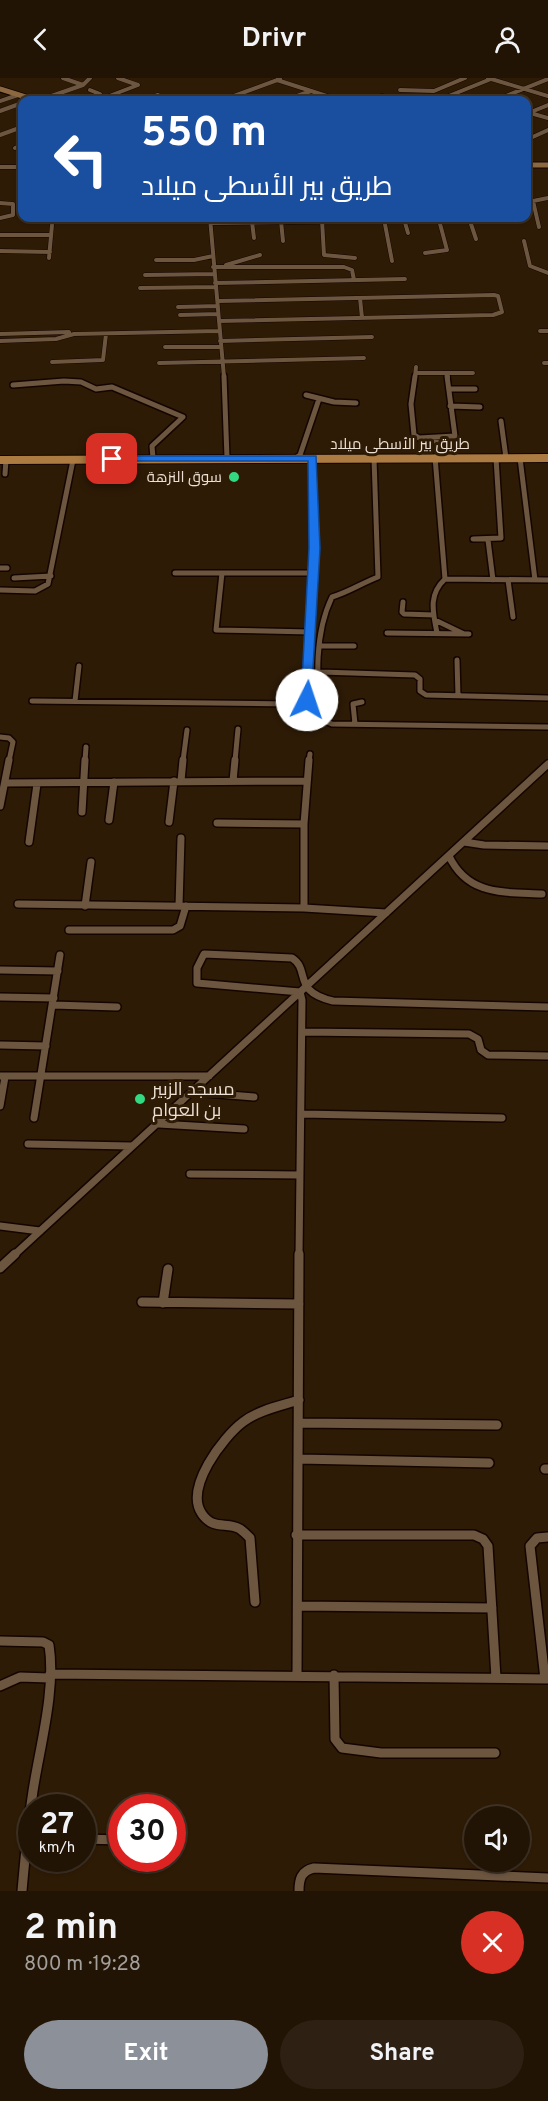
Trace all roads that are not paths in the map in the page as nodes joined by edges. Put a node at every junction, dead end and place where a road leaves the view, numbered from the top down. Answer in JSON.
{"nodes":[{"id":1,"x":63,"y":78,"type":"edge"},
{"id":2,"x":90,"y":78,"type":"edge"},
{"id":3,"x":118,"y":78,"type":"edge"},
{"id":4,"x":282,"y":78,"type":"edge"},
{"id":5,"x":465,"y":78,"type":"edge"},
{"id":6,"x":489,"y":78,"type":"edge"},
{"id":7,"x":503,"y":78,"type":"edge"},
{"id":8,"x":548,"y":79,"type":"edge"},
{"id":9,"x":277,"y":80,"type":"junction"},
{"id":10,"x":497,"y":81,"type":"junction"},
{"id":11,"x":83,"y":85,"type":"junction"},
{"id":12,"x":0,"y":89,"type":"edge"},
{"id":13,"x":525,"y":89,"type":"junction"},
{"id":14,"x":90,"y":90,"type":"dead end"},
{"id":15,"x":400,"y":90,"type":"dead end"},
{"id":16,"x":311,"y":91,"type":"junction"},
{"id":17,"x":18,"y":95,"type":"junction"},
{"id":18,"x":158,"y":95,"type":"dead end"},
{"id":19,"x":21,"y":96,"type":"edge"},
{"id":20,"x":48,"y":96,"type":"edge"},
{"id":21,"x":92,"y":96,"type":"edge"},
{"id":22,"x":110,"y":96,"type":"edge"},
{"id":23,"x":155,"y":96,"type":"edge"},
{"id":24,"x":234,"y":96,"type":"edge"},
{"id":25,"x":297,"y":96,"type":"edge"},
{"id":26,"x":327,"y":96,"type":"edge"},
{"id":27,"x":448,"y":96,"type":"edge"},
{"id":28,"x":507,"y":96,"type":"edge"},
{"id":29,"x":548,"y":96,"type":"edge"},
{"id":30,"x":0,"y":101,"type":"edge"},
{"id":31,"x":18,"y":104,"type":"edge"},
{"id":32,"x":548,"y":105,"type":"edge"},
{"id":33,"x":0,"y":111,"type":"edge"},
{"id":34,"x":531,"y":112,"type":"edge"},
{"id":35,"x":531,"y":114,"type":"edge"},
{"id":36,"x":548,"y":118,"type":"edge"},
{"id":37,"x":18,"y":128,"type":"edge"},
{"id":38,"x":548,"y":130,"type":"edge"},
{"id":39,"x":0,"y":135,"type":"edge"},
{"id":40,"x":531,"y":138,"type":"edge"},
{"id":41,"x":18,"y":147,"type":"edge"},
{"id":42,"x":15,"y":148,"type":"dead end"},
{"id":43,"x":531,"y":165,"type":"edge"},
{"id":44,"x":548,"y":165,"type":"edge"},
{"id":45,"x":0,"y":167,"type":"edge"},
{"id":46,"x":18,"y":167,"type":"edge"},
{"id":47,"x":548,"y":198,"type":"edge"},
{"id":48,"x":0,"y":203,"type":"edge"},
{"id":49,"x":0,"y":218,"type":"edge"},
{"id":50,"x":211,"y":222,"type":"edge"},
{"id":51,"x":252,"y":222,"type":"edge"},
{"id":52,"x":281,"y":222,"type":"edge"},
{"id":53,"x":322,"y":222,"type":"edge"},
{"id":54,"x":385,"y":222,"type":"edge"},
{"id":55,"x":405,"y":222,"type":"edge"},
{"id":56,"x":440,"y":222,"type":"edge"},
{"id":57,"x":470,"y":222,"type":"edge"},
{"id":58,"x":52,"y":225,"type":"dead end"},
{"id":59,"x":539,"y":227,"type":"dead end"},
{"id":60,"x":408,"y":233,"type":"dead end"},
{"id":61,"x":0,"y":235,"type":"edge"},
{"id":62,"x":51,"y":235,"type":"junction"},
{"id":63,"x":254,"y":238,"type":"dead end"},
{"id":64,"x":476,"y":239,"type":"dead end"},
{"id":65,"x":283,"y":241,"type":"dead end"},
{"id":66,"x":525,"y":241,"type":"dead end"},
{"id":67,"x":0,"y":251,"type":"edge"},
{"id":68,"x":50,"y":252,"type":"junction"},
{"id":69,"x":425,"y":253,"type":"dead end"},
{"id":70,"x":260,"y":255,"type":"dead end"},
{"id":71,"x":213,"y":256,"type":"junction"},
{"id":72,"x":49,"y":258,"type":"dead end"},
{"id":73,"x":356,"y":258,"type":"dead end"},
{"id":74,"x":156,"y":260,"type":"dead end"},
{"id":75,"x":392,"y":261,"type":"dead end"},
{"id":76,"x":215,"y":267,"type":"junction"},
{"id":77,"x":548,"y":273,"type":"edge"},
{"id":78,"x":214,"y":274,"type":"junction"},
{"id":79,"x":145,"y":276,"type":"dead end"},
{"id":80,"x":405,"y":279,"type":"dead end"},
{"id":81,"x":354,"y":280,"type":"junction"},
{"id":82,"x":216,"y":285,"type":"junction"},
{"id":83,"x":140,"y":288,"type":"dead end"},
{"id":84,"x":360,"y":298,"type":"junction"},
{"id":85,"x":218,"y":304,"type":"junction"},
{"id":86,"x":178,"y":307,"type":"dead end"},
{"id":87,"x":218,"y":314,"type":"junction"},
{"id":88,"x":180,"y":315,"type":"dead end"},
{"id":89,"x":362,"y":318,"type":"junction"},
{"id":90,"x":219,"y":321,"type":"junction"},
{"id":91,"x":219,"y":330,"type":"junction"},
{"id":92,"x":540,"y":331,"type":"dead end"},
{"id":93,"x":548,"y":331,"type":"edge"},
{"id":94,"x":0,"y":334,"type":"edge"},
{"id":95,"x":106,"y":334,"type":"junction"},
{"id":96,"x":372,"y":337,"type":"dead end"},
{"id":97,"x":0,"y":340,"type":"edge"},
{"id":98,"x":221,"y":344,"type":"junction"},
{"id":99,"x":165,"y":347,"type":"dead end"},
{"id":100,"x":364,"y":358,"type":"dead end"},
{"id":101,"x":224,"y":361,"type":"junction"},
{"id":102,"x":52,"y":362,"type":"dead end"},
{"id":103,"x":159,"y":363,"type":"dead end"},
{"id":104,"x":447,"y":373,"type":"junction"},
{"id":105,"x":473,"y":373,"type":"dead end"},
{"id":106,"x":13,"y":385,"type":"dead end"},
{"id":107,"x":449,"y":389,"type":"junction"},
{"id":108,"x":475,"y":389,"type":"dead end"},
{"id":109,"x":306,"y":395,"type":"dead end"},
{"id":110,"x":319,"y":399,"type":"junction"},
{"id":111,"x":356,"y":403,"type":"dead end"},
{"id":112,"x":450,"y":406,"type":"junction"},
{"id":113,"x":480,"y":406,"type":"dead end"},
{"id":114,"x":501,"y":421,"type":"dead end"},
{"id":115,"x":436,"y":438,"type":"junction"},
{"id":116,"x":437,"y":457,"type":"junction"},
{"id":117,"x":153,"y":458,"type":"junction"},
{"id":118,"x":227,"y":458,"type":"junction"},
{"id":119,"x":297,"y":458,"type":"junction"},
{"id":120,"x":313,"y":458,"type":"junction"},
{"id":121,"x":374,"y":458,"type":"junction"},
{"id":122,"x":496,"y":458,"type":"junction"},
{"id":123,"x":507,"y":458,"type":"junction"},
{"id":124,"x":520,"y":458,"type":"junction"},
{"id":125,"x":548,"y":458,"type":"edge"},
{"id":126,"x":3,"y":460,"type":"edge"},
{"id":127,"x":73,"y":460,"type":"junction"},
{"id":128,"x":5,"y":474,"type":"dead end"},
{"id":129,"x":473,"y":539,"type":"dead end"},
{"id":130,"x":488,"y":540,"type":"junction"},
{"id":131,"x":175,"y":573,"type":"dead end"},
{"id":132,"x":222,"y":573,"type":"junction"},
{"id":133,"x":314,"y":573,"type":"junction"},
{"id":134,"x":51,"y":576,"type":"junction"},
{"id":135,"x":14,"y":578,"type":"dead end"},
{"id":136,"x":445,"y":579,"type":"junction"},
{"id":137,"x":493,"y":580,"type":"junction"},
{"id":138,"x":508,"y":580,"type":"junction"},
{"id":139,"x":535,"y":580,"type":"junction"},
{"id":140,"x":548,"y":580,"type":"edge"},
{"id":141,"x":0,"y":590,"type":"edge"},
{"id":142,"x":403,"y":602,"type":"dead end"},
{"id":143,"x":513,"y":617,"type":"dead end"},
{"id":144,"x":434,"y":618,"type":"junction"},
{"id":145,"x":311,"y":632,"type":"junction"},
{"id":146,"x":387,"y":633,"type":"dead end"},
{"id":147,"x":437,"y":633,"type":"junction"},
{"id":148,"x":321,"y":646,"type":"junction"},
{"id":149,"x":354,"y":646,"type":"dead end"},
{"id":150,"x":458,"y":660,"type":"dead end"},
{"id":151,"x":79,"y":666,"type":"dead end"},
{"id":152,"x":320,"y":672,"type":"junction"},
{"id":153,"x":458,"y":696,"type":"junction"},
{"id":154,"x":548,"y":698,"type":"edge"},
{"id":155,"x":32,"y":701,"type":"dead end"},
{"id":156,"x":75,"y":701,"type":"junction"},
{"id":157,"x":362,"y":702,"type":"dead end"},
{"id":158,"x":355,"y":724,"type":"junction"},
{"id":159,"x":548,"y":727,"type":"edge"},
{"id":160,"x":238,"y":729,"type":"dead end"},
{"id":161,"x":187,"y":730,"type":"dead end"},
{"id":162,"x":0,"y":737,"type":"edge"},
{"id":163,"x":86,"y":747,"type":"dead end"},
{"id":164,"x":310,"y":754,"type":"dead end"},
{"id":165,"x":548,"y":764,"type":"edge"},
{"id":166,"x":3,"y":781,"type":"edge"},
{"id":167,"x":178,"y":781,"type":"junction"},
{"id":168,"x":233,"y":781,"type":"junction"},
{"id":169,"x":307,"y":781,"type":"junction"},
{"id":170,"x":114,"y":782,"type":"junction"},
{"id":171,"x":86,"y":783,"type":"junction"},
{"id":172,"x":37,"y":784,"type":"junction"},
{"id":173,"x":0,"y":806,"type":"edge"},
{"id":174,"x":82,"y":812,"type":"dead end"},
{"id":175,"x":109,"y":820,"type":"dead end"},
{"id":176,"x":169,"y":822,"type":"dead end"},
{"id":177,"x":217,"y":823,"type":"dead end"},
{"id":178,"x":304,"y":824,"type":"junction"},
{"id":179,"x":181,"y":838,"type":"dead end"},
{"id":180,"x":28,"y":842,"type":"dead end"},
{"id":181,"x":464,"y":842,"type":"junction"},
{"id":182,"x":548,"y":846,"type":"edge"},
{"id":183,"x":449,"y":856,"type":"junction"},
{"id":184,"x":91,"y":862,"type":"dead end"},
{"id":185,"x":542,"y":894,"type":"dead end"},
{"id":186,"x":18,"y":904,"type":"dead end"},
{"id":187,"x":86,"y":906,"type":"junction"},
{"id":188,"x":183,"y":906,"type":"junction"},
{"id":189,"x":304,"y":908,"type":"junction"},
{"id":190,"x":386,"y":913,"type":"junction"},
{"id":191,"x":69,"y":930,"type":"dead end"},
{"id":192,"x":60,"y":955,"type":"dead end"},
{"id":193,"x":0,"y":970,"type":"edge"},
{"id":194,"x":58,"y":971,"type":"junction"},
{"id":195,"x":303,"y":989,"type":"junction"},
{"id":196,"x":0,"y":997,"type":"edge"},
{"id":197,"x":53,"y":1001,"type":"junction"},
{"id":198,"x":117,"y":1007,"type":"dead end"},
{"id":199,"x":548,"y":1007,"type":"edge"},
{"id":200,"x":303,"y":1032,"type":"junction"},
{"id":201,"x":0,"y":1045,"type":"edge"},
{"id":202,"x":46,"y":1046,"type":"junction"},
{"id":203,"x":548,"y":1056,"type":"edge"},
{"id":204,"x":3,"y":1076,"type":"edge"},
{"id":205,"x":42,"y":1076,"type":"junction"},
{"id":206,"x":209,"y":1076,"type":"junction"},
{"id":207,"x":193,"y":1092,"type":"junction"},
{"id":208,"x":254,"y":1097,"type":"dead end"},
{"id":209,"x":0,"y":1106,"type":"edge"},
{"id":210,"x":302,"y":1114,"type":"junction"},
{"id":211,"x":34,"y":1118,"type":"dead end"},
{"id":212,"x":502,"y":1118,"type":"dead end"},
{"id":213,"x":159,"y":1124,"type":"junction"},
{"id":214,"x":243,"y":1129,"type":"dead end"},
{"id":215,"x":28,"y":1144,"type":"dead end"},
{"id":216,"x":131,"y":1146,"type":"junction"},
{"id":217,"x":190,"y":1174,"type":"dead end"},
{"id":218,"x":298,"y":1175,"type":"junction"},
{"id":219,"x":0,"y":1226,"type":"edge"},
{"id":220,"x":40,"y":1231,"type":"junction"},
{"id":221,"x":0,"y":1268,"type":"edge"},
{"id":222,"x":168,"y":1269,"type":"dead end"},
{"id":223,"x":142,"y":1302,"type":"dead end"},
{"id":224,"x":163,"y":1303,"type":"junction"},
{"id":225,"x":299,"y":1304,"type":"junction"},
{"id":226,"x":299,"y":1400,"type":"junction"},
{"id":227,"x":299,"y":1423,"type":"junction"},
{"id":228,"x":497,"y":1425,"type":"dead end"},
{"id":229,"x":299,"y":1459,"type":"junction"},
{"id":230,"x":489,"y":1463,"type":"dead end"},
{"id":231,"x":296,"y":1535,"type":"junction"},
{"id":232,"x":548,"y":1537,"type":"edge"},
{"id":233,"x":255,"y":1602,"type":"dead end"},
{"id":234,"x":298,"y":1606,"type":"junction"},
{"id":235,"x":492,"y":1608,"type":"junction"},
{"id":236,"x":0,"y":1641,"type":"edge"},
{"id":237,"x":297,"y":1675,"type":"junction"},
{"id":238,"x":334,"y":1675,"type":"junction"},
{"id":239,"x":50,"y":1676,"type":"junction"},
{"id":240,"x":496,"y":1678,"type":"junction"},
{"id":241,"x":546,"y":1679,"type":"edge"},
{"id":242,"x":0,"y":1686,"type":"edge"},
{"id":243,"x":495,"y":1753,"type":"dead end"},
{"id":244,"x":35,"y":1794,"type":"edge"},
{"id":245,"x":24,"y":1872,"type":"edge"},
{"id":246,"x":548,"y":1878,"type":"edge"},
{"id":247,"x":22,"y":1891,"type":"edge"},
{"id":248,"x":299,"y":1891,"type":"edge"}],
"edges":[{"from":1,"to":11,"type":"street"},
{"from":2,"to":11,"type":"street"},
{"from":3,"to":22,"type":"street"},
{"from":4,"to":9,"type":"street"},
{"from":5,"to":15,"type":"street"},
{"from":6,"to":10,"type":"street"},
{"from":6,"to":27,"type":"street"},
{"from":7,"to":10,"type":"street"},
{"from":8,"to":13,"type":"street"},
{"from":9,"to":16,"type":"street"},
{"from":9,"to":24,"type":"street"},
{"from":10,"to":13,"type":"street"},
{"from":11,"to":20,"type":"street"},
{"from":12,"to":17,"type":"main road"},
{"from":13,"to":28,"type":"street"},
{"from":13,"to":29,"type":"street"},
{"from":14,"to":21,"type":"street"},
{"from":16,"to":25,"type":"street"},
{"from":16,"to":26,"type":"street"},
{"from":17,"to":19,"type":"main road"},
{"from":17,"to":30,"type":"street"},
{"from":18,"to":23,"type":"street"},
{"from":31,"to":33,"type":"street"},
{"from":32,"to":34,"type":"street"},
{"from":35,"to":36,"type":"street"},
{"from":37,"to":39,"type":"street"},
{"from":38,"to":40,"type":"street"},
{"from":41,"to":42,"type":"street"},
{"from":43,"to":44,"type":"main road"},
{"from":45,"to":46,"type":"street"},
{"from":47,"to":59,"type":"street"},
{"from":48,"to":49,"type":"street"},
{"from":50,"to":71,"type":"street"},
{"from":51,"to":63,"type":"street"},
{"from":52,"to":65,"type":"street"},
{"from":53,"to":73,"type":"street"},
{"from":54,"to":75,"type":"street"},
{"from":55,"to":60,"type":"street"},
{"from":56,"to":69,"type":"street"},
{"from":57,"to":64,"type":"street"},
{"from":58,"to":62,"type":"street"},
{"from":61,"to":62,"type":"street"},
{"from":62,"to":68,"type":"street"},
{"from":66,"to":77,"type":"street"},
{"from":67,"to":68,"type":"street"},
{"from":68,"to":72,"type":"street"},
{"from":70,"to":76,"type":"street"},
{"from":71,"to":74,"type":"street"},
{"from":71,"to":76,"type":"street"},
{"from":76,"to":78,"type":"street"},
{"from":76,"to":81,"type":"street"},
{"from":78,"to":79,"type":"street"},
{"from":78,"to":82,"type":"street"},
{"from":80,"to":81,"type":"street"},
{"from":81,"to":82,"type":"street"},
{"from":82,"to":83,"type":"street"},
{"from":82,"to":85,"type":"street"},
{"from":84,"to":85,"type":"street"},
{"from":84,"to":89,"type":"street"},
{"from":84,"to":89,"type":"street"},
{"from":85,"to":86,"type":"street"},
{"from":85,"to":87,"type":"street"},
{"from":87,"to":88,"type":"street"},
{"from":87,"to":90,"type":"street"},
{"from":89,"to":90,"type":"street"},
{"from":90,"to":91,"type":"street"},
{"from":91,"to":94,"type":"street"},
{"from":91,"to":95,"type":"street"},
{"from":91,"to":98,"type":"street"},
{"from":92,"to":93,"type":"street"},
{"from":95,"to":97,"type":"street"},
{"from":95,"to":102,"type":"street"},
{"from":96,"to":98,"type":"street"},
{"from":98,"to":99,"type":"street"},
{"from":98,"to":101,"type":"street"},
{"from":100,"to":101,"type":"street"},
{"from":101,"to":103,"type":"street"},
{"from":101,"to":118,"type":"street"},
{"from":104,"to":105,"type":"street"},
{"from":104,"to":107,"type":"street"},
{"from":104,"to":115,"type":"street"},
{"from":106,"to":117,"type":"street"},
{"from":107,"to":108,"type":"street"},
{"from":107,"to":112,"type":"street"},
{"from":109,"to":110,"type":"street"},
{"from":110,"to":111,"type":"street"},
{"from":110,"to":119,"type":"street"},
{"from":112,"to":113,"type":"street"},
{"from":112,"to":115,"type":"street"},
{"from":114,"to":123,"type":"street"},
{"from":115,"to":116,"type":"street"},
{"from":116,"to":121,"type":"main road","name":"طريق بير الأسطى ميلاد"},
{"from":116,"to":122,"type":"main road","name":"طريق بير الأسطى ميلاد"},
{"from":116,"to":136,"type":"street"},
{"from":117,"to":118,"type":"main road","name":"طريق بير الأسطى ميلاد"},
{"from":117,"to":127,"type":"main road","name":"طريق بير الأسطى ميلاد"},
{"from":118,"to":119,"type":"main road","name":"طريق بير الأسطى ميلاد"},
{"from":119,"to":120,"type":"main road","name":"طريق بير الأسطى ميلاد"},
{"from":120,"to":121,"type":"main road","name":"طريق بير الأسطى ميلاد"},
{"from":120,"to":133,"type":"street"},
{"from":121,"to":148,"type":"street"},
{"from":122,"to":123,"type":"main road","name":"طريق بير الأسطى ميلاد"},
{"from":122,"to":130,"type":"street"},
{"from":123,"to":124,"type":"main road","name":"طريق بير الأسطى ميلاد"},
{"from":124,"to":125,"type":"main road","name":"طريق بير الأسطى ميلاد"},
{"from":124,"to":139,"type":"street"},
{"from":126,"to":127,"type":"main road","name":"طريق بير الأسطى ميلاد"},
{"from":126,"to":128,"type":"street"},
{"from":127,"to":134,"type":"street"},
{"from":129,"to":130,"type":"street"},
{"from":130,"to":137,"type":"street"},
{"from":131,"to":132,"type":"street"},
{"from":132,"to":133,"type":"street"},
{"from":132,"to":145,"type":"street"},
{"from":133,"to":145,"type":"street"},
{"from":134,"to":135,"type":"street"},
{"from":134,"to":141,"type":"street"},
{"from":136,"to":137,"type":"street"},
{"from":136,"to":144,"type":"street"},
{"from":137,"to":138,"type":"street"},
{"from":138,"to":139,"type":"street"},
{"from":138,"to":143,"type":"street"},
{"from":139,"to":140,"type":"street"},
{"from":142,"to":144,"type":"street"},
{"from":144,"to":147,"type":"street"},
{"from":144,"to":147,"type":"street"},
{"from":145,"to":156,"type":"street"},
{"from":146,"to":147,"type":"street"},
{"from":148,"to":149,"type":"street"},
{"from":148,"to":152,"type":"street"},
{"from":150,"to":153,"type":"street"},
{"from":151,"to":156,"type":"street"},
{"from":152,"to":153,"type":"street"},
{"from":152,"to":158,"type":"street"},
{"from":153,"to":154,"type":"street"},
{"from":155,"to":156,"type":"street"},
{"from":157,"to":158,"type":"street"},
{"from":158,"to":159,"type":"street"},
{"from":160,"to":168,"type":"street"},
{"from":161,"to":167,"type":"street"},
{"from":162,"to":166,"type":"street"},
{"from":163,"to":171,"type":"street"},
{"from":164,"to":169,"type":"street"},
{"from":165,"to":181,"type":"street"},
{"from":166,"to":172,"type":"street"},
{"from":166,"to":173,"type":"street"},
{"from":167,"to":168,"type":"street"},
{"from":167,"to":170,"type":"street"},
{"from":167,"to":176,"type":"street"},
{"from":168,"to":169,"type":"street"},
{"from":169,"to":178,"type":"street"},
{"from":170,"to":171,"type":"street"},
{"from":170,"to":175,"type":"street"},
{"from":171,"to":172,"type":"street"},
{"from":171,"to":174,"type":"street"},
{"from":172,"to":180,"type":"street"},
{"from":177,"to":178,"type":"street"},
{"from":178,"to":189,"type":"street"},
{"from":179,"to":188,"type":"street"},
{"from":181,"to":182,"type":"street"},
{"from":181,"to":183,"type":"street"},
{"from":183,"to":185,"type":"street"},
{"from":183,"to":190,"type":"street"},
{"from":184,"to":187,"type":"street"},
{"from":186,"to":187,"type":"street"},
{"from":187,"to":188,"type":"street"},
{"from":188,"to":189,"type":"street"},
{"from":188,"to":191,"type":"street"},
{"from":189,"to":190,"type":"street"},
{"from":190,"to":195,"type":"street"},
{"from":192,"to":194,"type":"street"},
{"from":193,"to":194,"type":"street"},
{"from":194,"to":197,"type":"street"},
{"from":195,"to":195,"type":"street"},
{"from":195,"to":199,"type":"street"},
{"from":195,"to":200,"type":"street"},
{"from":195,"to":206,"type":"street"},
{"from":196,"to":197,"type":"street"},
{"from":197,"to":198,"type":"street"},
{"from":197,"to":202,"type":"street"},
{"from":200,"to":203,"type":"street"},
{"from":200,"to":210,"type":"street"},
{"from":201,"to":202,"type":"street"},
{"from":202,"to":205,"type":"street"},
{"from":204,"to":205,"type":"street"},
{"from":204,"to":209,"type":"street"},
{"from":205,"to":206,"type":"street"},
{"from":205,"to":211,"type":"street"},
{"from":206,"to":207,"type":"street"},
{"from":207,"to":208,"type":"street"},
{"from":207,"to":213,"type":"street"},
{"from":210,"to":212,"type":"street"},
{"from":210,"to":218,"type":"street"},
{"from":213,"to":214,"type":"street"},
{"from":213,"to":216,"type":"street"},
{"from":215,"to":216,"type":"street"},
{"from":216,"to":220,"type":"street"},
{"from":217,"to":218,"type":"street"},
{"from":218,"to":225,"type":"street"},
{"from":219,"to":220,"type":"street"},
{"from":220,"to":221,"type":"street"},
{"from":222,"to":224,"type":"street"},
{"from":223,"to":224,"type":"street"},
{"from":224,"to":225,"type":"street"},
{"from":225,"to":226,"type":"street"},
{"from":226,"to":227,"type":"street"},
{"from":226,"to":233,"type":"street"},
{"from":227,"to":228,"type":"street"},
{"from":227,"to":229,"type":"street"},
{"from":229,"to":230,"type":"street"},
{"from":229,"to":231,"type":"street"},
{"from":231,"to":234,"type":"street"},
{"from":231,"to":235,"type":"street"},
{"from":232,"to":241,"type":"street"},
{"from":234,"to":235,"type":"street"},
{"from":234,"to":237,"type":"street"},
{"from":235,"to":240,"type":"street"},
{"from":236,"to":239,"type":"street"},
{"from":237,"to":238,"type":"street"},
{"from":237,"to":239,"type":"street"},
{"from":238,"to":240,"type":"street"},
{"from":238,"to":243,"type":"street"},
{"from":239,"to":242,"type":"street"},
{"from":239,"to":244,"type":"street"},
{"from":240,"to":241,"type":"street"},
{"from":245,"to":247,"type":"street"},
{"from":246,"to":248,"type":"street"}]}
